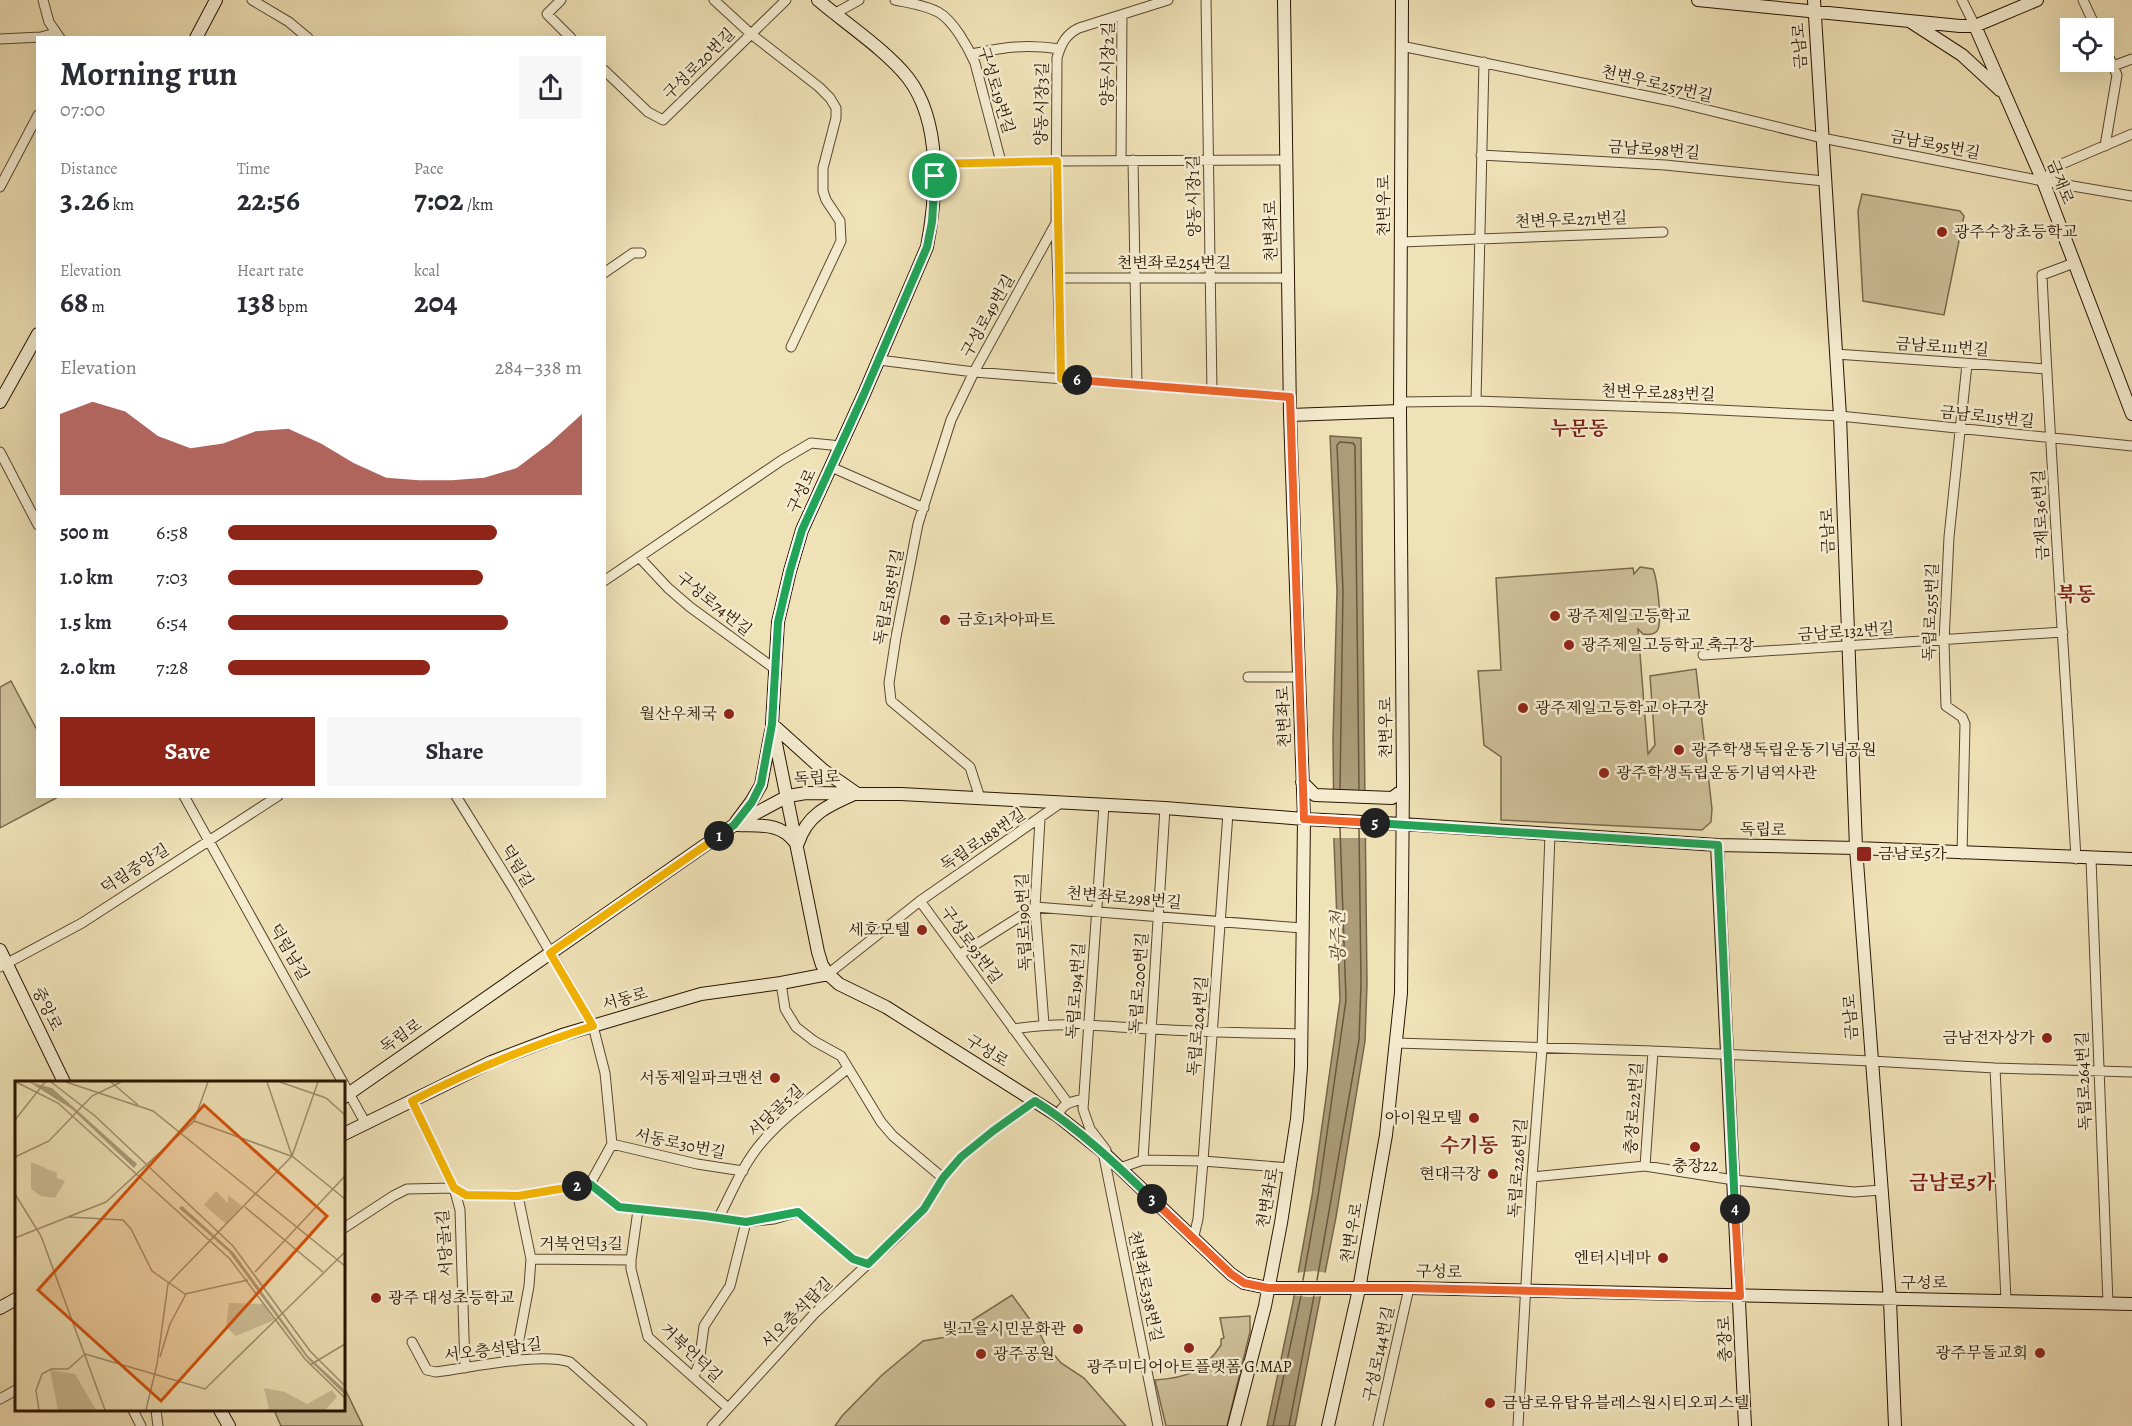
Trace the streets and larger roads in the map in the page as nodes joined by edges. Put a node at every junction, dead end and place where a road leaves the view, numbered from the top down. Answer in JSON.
{"nodes":[{"id":1,"x":43,"y":0,"type":"edge"},
{"id":2,"x":216,"y":0,"type":"edge"},
{"id":3,"x":252,"y":0,"type":"edge"},
{"id":4,"x":561,"y":0,"type":"edge"},
{"id":5,"x":714,"y":0,"type":"edge"},
{"id":6,"x":786,"y":0,"type":"edge"},
{"id":7,"x":818,"y":0,"type":"edge"},
{"id":8,"x":859,"y":0,"type":"edge"},
{"id":9,"x":895,"y":0,"type":"edge"},
{"id":10,"x":1168,"y":0,"type":"edge"},
{"id":11,"x":1206,"y":0,"type":"edge"},
{"id":12,"x":1284,"y":0,"type":"edge"},
{"id":13,"x":1401,"y":0,"type":"edge"},
{"id":14,"x":1698,"y":0,"type":"edge"},
{"id":15,"x":1962,"y":0,"type":"edge"},
{"id":16,"x":2037,"y":0,"type":"edge"},
{"id":17,"x":2084,"y":0,"type":"edge"},
{"id":18,"x":930,"y":4,"type":"edge"},
{"id":19,"x":1814,"y":5,"type":"edge"},
{"id":20,"x":834,"y":14,"type":"junction"},
{"id":21,"x":1122,"y":15,"type":"junction"},
{"id":22,"x":2092,"y":18,"type":"edge"},
{"id":23,"x":1908,"y":20,"type":"junction"},
{"id":24,"x":1975,"y":26,"type":"junction"},
{"id":25,"x":750,"y":34,"type":"junction"},
{"id":26,"x":58,"y":35,"type":"edge"},
{"id":27,"x":197,"y":36,"type":"edge"},
{"id":28,"x":306,"y":36,"type":"edge"},
{"id":29,"x":569,"y":36,"type":"edge"},
{"id":30,"x":36,"y":37,"type":"edge"},
{"id":31,"x":0,"y":39,"type":"edge"},
{"id":32,"x":1401,"y":46,"type":"junction"},
{"id":33,"x":1060,"y":49,"type":"junction"},
{"id":34,"x":971,"y":54,"type":"junction"},
{"id":35,"x":2132,"y":59,"type":"edge"},
{"id":36,"x":1484,"y":62,"type":"junction"},
{"id":37,"x":2114,"y":66,"type":"edge"},
{"id":38,"x":2114,"y":68,"type":"edge"},
{"id":39,"x":606,"y":72,"type":"edge"},
{"id":40,"x":2005,"y":94,"type":"junction"},
{"id":41,"x":36,"y":119,"type":"edge"},
{"id":42,"x":2132,"y":135,"type":"edge"},
{"id":43,"x":1822,"y":138,"type":"junction"},
{"id":44,"x":2105,"y":146,"type":"junction"},
{"id":45,"x":1481,"y":155,"type":"junction"},
{"id":46,"x":1121,"y":160,"type":"junction"},
{"id":47,"x":1133,"y":160,"type":"junction"},
{"id":48,"x":1287,"y":160,"type":"junction"},
{"id":49,"x":1057,"y":161,"type":"junction"},
{"id":50,"x":1208,"y":161,"type":"junction"},
{"id":51,"x":1001,"y":162,"type":"junction"},
{"id":52,"x":934,"y":164,"type":"junction"},
{"id":53,"x":1824,"y":181,"type":"junction"},
{"id":54,"x":2043,"y":181,"type":"junction"},
{"id":55,"x":0,"y":187,"type":"edge"},
{"id":56,"x":2132,"y":196,"type":"edge"},
{"id":57,"x":1056,"y":223,"type":"junction"},
{"id":58,"x":1663,"y":232,"type":"dead end"},
{"id":59,"x":1480,"y":239,"type":"junction"},
{"id":60,"x":1401,"y":242,"type":"junction"},
{"id":61,"x":640,"y":253,"type":"dead end"},
{"id":62,"x":2074,"y":263,"type":"junction"},
{"id":63,"x":606,"y":272,"type":"edge"},
{"id":64,"x":1059,"y":278,"type":"junction"},
{"id":65,"x":1135,"y":278,"type":"junction"},
{"id":66,"x":1210,"y":278,"type":"junction"},
{"id":67,"x":1288,"y":278,"type":"junction"},
{"id":68,"x":36,"y":338,"type":"edge"},
{"id":69,"x":791,"y":347,"type":"dead end"},
{"id":70,"x":1836,"y":354,"type":"junction"},
{"id":71,"x":879,"y":360,"type":"junction"},
{"id":72,"x":1967,"y":364,"type":"junction"},
{"id":73,"x":2047,"y":369,"type":"junction"},
{"id":74,"x":974,"y":372,"type":"junction"},
{"id":75,"x":1061,"y":379,"type":"junction"},
{"id":76,"x":1137,"y":385,"type":"junction"},
{"id":77,"x":1212,"y":391,"type":"junction"},
{"id":78,"x":1290,"y":397,"type":"junction"},
{"id":79,"x":1476,"y":401,"type":"junction"},
{"id":80,"x":0,"y":402,"type":"edge"},
{"id":81,"x":1400,"y":407,"type":"junction"},
{"id":82,"x":2132,"y":414,"type":"edge"},
{"id":83,"x":1290,"y":415,"type":"junction"},
{"id":84,"x":1840,"y":416,"type":"junction"},
{"id":85,"x":1960,"y":429,"type":"junction"},
{"id":86,"x":2052,"y":438,"type":"junction"},
{"id":87,"x":841,"y":446,"type":"junction"},
{"id":88,"x":2132,"y":446,"type":"edge"},
{"id":89,"x":0,"y":452,"type":"edge"},
{"id":90,"x":831,"y":466,"type":"junction"},
{"id":91,"x":924,"y":508,"type":"junction"},
{"id":92,"x":36,"y":521,"type":"edge"},
{"id":93,"x":639,"y":557,"type":"junction"},
{"id":94,"x":606,"y":580,"type":"edge"},
{"id":95,"x":2063,"y":632,"type":"junction"},
{"id":96,"x":1944,"y":640,"type":"junction"},
{"id":97,"x":1849,"y":647,"type":"junction"},
{"id":98,"x":1703,"y":655,"type":"dead end"},
{"id":99,"x":775,"y":669,"type":"junction"},
{"id":100,"x":1248,"y":677,"type":"dead end"},
{"id":101,"x":1299,"y":677,"type":"junction"},
{"id":102,"x":772,"y":724,"type":"junction"},
{"id":103,"x":1302,"y":782,"type":"junction"},
{"id":104,"x":1403,"y":790,"type":"junction"},
{"id":105,"x":856,"y":794,"type":"junction"},
{"id":106,"x":788,"y":796,"type":"junction"},
{"id":107,"x":185,"y":798,"type":"edge"},
{"id":108,"x":275,"y":798,"type":"edge"},
{"id":109,"x":457,"y":798,"type":"edge"},
{"id":110,"x":980,"y":798,"type":"junction"},
{"id":111,"x":1062,"y":802,"type":"junction"},
{"id":112,"x":1104,"y":805,"type":"junction"},
{"id":113,"x":1165,"y":808,"type":"junction"},
{"id":114,"x":1228,"y":813,"type":"junction"},
{"id":115,"x":1040,"y":819,"type":"junction"},
{"id":116,"x":1308,"y":819,"type":"junction"},
{"id":117,"x":1397,"y":824,"type":"junction"},
{"id":118,"x":734,"y":825,"type":"junction"},
{"id":119,"x":1551,"y":834,"type":"junction"},
{"id":120,"x":208,"y":840,"type":"junction"},
{"id":121,"x":797,"y":845,"type":"junction"},
{"id":122,"x":1718,"y":845,"type":"junction"},
{"id":123,"x":1856,"y":848,"type":"junction"},
{"id":124,"x":1962,"y":854,"type":"junction"},
{"id":125,"x":2076,"y":859,"type":"junction"},
{"id":126,"x":2091,"y":859,"type":"junction"},
{"id":127,"x":2132,"y":859,"type":"edge"},
{"id":128,"x":920,"y":901,"type":"junction"},
{"id":129,"x":1035,"y":907,"type":"junction"},
{"id":130,"x":1096,"y":911,"type":"junction"},
{"id":131,"x":1158,"y":916,"type":"junction"},
{"id":132,"x":1222,"y":921,"type":"junction"},
{"id":133,"x":1302,"y":928,"type":"junction"},
{"id":134,"x":0,"y":950,"type":"edge"},
{"id":135,"x":550,"y":953,"type":"junction"},
{"id":136,"x":959,"y":955,"type":"junction"},
{"id":137,"x":3,"y":965,"type":"edge"},
{"id":138,"x":828,"y":974,"type":"junction"},
{"id":139,"x":781,"y":983,"type":"junction"},
{"id":140,"x":1044,"y":1024,"type":"junction"},
{"id":141,"x":1088,"y":1024,"type":"junction"},
{"id":142,"x":593,"y":1026,"type":"junction"},
{"id":143,"x":1013,"y":1029,"type":"junction"},
{"id":144,"x":1151,"y":1029,"type":"junction"},
{"id":145,"x":1212,"y":1031,"type":"junction"},
{"id":146,"x":1302,"y":1034,"type":"junction"},
{"id":147,"x":1396,"y":1043,"type":"junction"},
{"id":148,"x":1542,"y":1048,"type":"junction"},
{"id":149,"x":1653,"y":1051,"type":"junction"},
{"id":150,"x":1728,"y":1054,"type":"junction"},
{"id":151,"x":1871,"y":1060,"type":"junction"},
{"id":152,"x":848,"y":1068,"type":"junction"},
{"id":153,"x":1995,"y":1068,"type":"junction"},
{"id":154,"x":2099,"y":1070,"type":"junction"},
{"id":155,"x":2132,"y":1072,"type":"edge"},
{"id":156,"x":63,"y":1081,"type":"edge"},
{"id":157,"x":339,"y":1081,"type":"edge"},
{"id":158,"x":347,"y":1095,"type":"edge"},
{"id":159,"x":1084,"y":1099,"type":"junction"},
{"id":160,"x":412,"y":1101,"type":"junction"},
{"id":161,"x":1035,"y":1101,"type":"junction"},
{"id":162,"x":1067,"y":1102,"type":"junction"},
{"id":163,"x":1058,"y":1116,"type":"junction"},
{"id":164,"x":366,"y":1124,"type":"junction"},
{"id":165,"x":345,"y":1134,"type":"edge"},
{"id":166,"x":612,"y":1144,"type":"junction"},
{"id":167,"x":1103,"y":1152,"type":"junction"},
{"id":168,"x":1143,"y":1160,"type":"junction"},
{"id":169,"x":1203,"y":1161,"type":"junction"},
{"id":170,"x":1645,"y":1166,"type":"junction"},
{"id":171,"x":1120,"y":1168,"type":"junction"},
{"id":172,"x":1290,"y":1168,"type":"junction"},
{"id":173,"x":743,"y":1171,"type":"junction"},
{"id":174,"x":1532,"y":1177,"type":"junction"},
{"id":175,"x":943,"y":1178,"type":"junction"},
{"id":176,"x":1734,"y":1180,"type":"junction"},
{"id":177,"x":590,"y":1184,"type":"junction"},
{"id":178,"x":454,"y":1188,"type":"junction"},
{"id":179,"x":1882,"y":1190,"type":"junction"},
{"id":180,"x":518,"y":1196,"type":"junction"},
{"id":181,"x":638,"y":1210,"type":"junction"},
{"id":182,"x":718,"y":1217,"type":"junction"},
{"id":183,"x":746,"y":1222,"type":"junction"},
{"id":184,"x":345,"y":1227,"type":"edge"},
{"id":185,"x":1193,"y":1240,"type":"junction"},
{"id":186,"x":531,"y":1259,"type":"junction"},
{"id":187,"x":631,"y":1260,"type":"junction"},
{"id":188,"x":868,"y":1264,"type":"junction"},
{"id":189,"x":1268,"y":1288,"type":"junction"},
{"id":190,"x":1409,"y":1288,"type":"junction"},
{"id":191,"x":1359,"y":1289,"type":"junction"},
{"id":192,"x":1524,"y":1291,"type":"junction"},
{"id":193,"x":1740,"y":1296,"type":"junction"},
{"id":194,"x":15,"y":1300,"type":"edge"},
{"id":195,"x":1890,"y":1300,"type":"junction"},
{"id":196,"x":2006,"y":1300,"type":"junction"},
{"id":197,"x":2108,"y":1303,"type":"junction"},
{"id":198,"x":2132,"y":1304,"type":"edge"},
{"id":199,"x":0,"y":1308,"type":"edge"},
{"id":200,"x":412,"y":1342,"type":"dead end"},
{"id":201,"x":515,"y":1360,"type":"junction"},
{"id":202,"x":465,"y":1368,"type":"junction"},
{"id":203,"x":694,"y":1377,"type":"junction"},
{"id":204,"x":15,"y":1390,"type":"edge"},
{"id":205,"x":0,"y":1399,"type":"edge"},
{"id":206,"x":728,"y":1407,"type":"junction"},
{"id":207,"x":134,"y":1411,"type":"edge"},
{"id":208,"x":156,"y":1411,"type":"edge"},
{"id":209,"x":221,"y":1411,"type":"edge"},
{"id":210,"x":141,"y":1426,"type":"edge"},
{"id":211,"x":158,"y":1426,"type":"edge"},
{"id":212,"x":229,"y":1426,"type":"edge"},
{"id":213,"x":642,"y":1426,"type":"edge"},
{"id":214,"x":712,"y":1426,"type":"edge"},
{"id":215,"x":1158,"y":1426,"type":"edge"},
{"id":216,"x":1234,"y":1426,"type":"edge"},
{"id":217,"x":1328,"y":1426,"type":"edge"},
{"id":218,"x":1378,"y":1426,"type":"edge"},
{"id":219,"x":1518,"y":1426,"type":"edge"},
{"id":220,"x":1745,"y":1426,"type":"edge"},
{"id":221,"x":1895,"y":1426,"type":"edge"}],
"edges":[{"from":1,"to":26,"type":"street"},
{"from":2,"to":27,"type":"street"},
{"from":3,"to":28,"type":"street"},
{"from":4,"to":29,"type":"street"},
{"from":5,"to":25,"type":"street"},
{"from":6,"to":25,"type":"street","name":"구성로20번길"},
{"from":7,"to":20,"type":"street","name":"구성로"},
{"from":8,"to":20,"type":"street"},
{"from":9,"to":18,"type":"street","name":"구성로19번길"},
{"from":10,"to":21,"type":"street","name":"양동시장2길"},
{"from":11,"to":50,"type":"street","name":"양동시장1길"},
{"from":12,"to":48,"type":"street","name":"천변좌로"},
{"from":13,"to":32,"type":"street","name":"천변우로"},
{"from":14,"to":19,"type":"street"},
{"from":15,"to":24,"type":"street","name":"금재로"},
{"from":16,"to":24,"type":"street"},
{"from":17,"to":22,"type":"street"},
{"from":18,"to":34,"type":"street","name":"구성로19번길"},
{"from":19,"to":23,"type":"street"},
{"from":19,"to":43,"type":"street","name":"금남로"},
{"from":20,"to":52,"type":"street","name":"구성로"},
{"from":21,"to":33,"type":"street","name":"양동시장3길"},
{"from":21,"to":46,"type":"street","name":"양동시장2길"},
{"from":23,"to":24,"type":"street"},
{"from":23,"to":40,"type":"street"},
{"from":24,"to":40,"type":"street","name":"금재로"},
{"from":25,"to":39,"type":"street","name":"구성로20번길"},
{"from":25,"to":69,"type":"street"},
{"from":30,"to":31,"type":"street"},
{"from":32,"to":36,"type":"street","name":"천변우로257번길"},
{"from":32,"to":60,"type":"street","name":"천변우로"},
{"from":33,"to":34,"type":"street"},
{"from":33,"to":49,"type":"street","name":"양동시장3길"},
{"from":34,"to":51,"type":"street","name":"구성로19번길"},
{"from":35,"to":37,"type":"street"},
{"from":36,"to":43,"type":"street","name":"천변우로257번길"},
{"from":36,"to":45,"type":"street"},
{"from":38,"to":44,"type":"street"},
{"from":40,"to":54,"type":"street","name":"금재로"},
{"from":41,"to":55,"type":"street"},
{"from":42,"to":44,"type":"street"},
{"from":43,"to":53,"type":"street","name":"금남로"},
{"from":43,"to":54,"type":"street","name":"금남로95번길"},
{"from":44,"to":54,"type":"street"},
{"from":45,"to":53,"type":"street","name":"금남로98번길"},
{"from":45,"to":59,"type":"street"},
{"from":46,"to":47,"type":"street"},
{"from":46,"to":49,"type":"street"},
{"from":47,"to":50,"type":"street"},
{"from":47,"to":65,"type":"street"},
{"from":48,"to":50,"type":"street"},
{"from":48,"to":67,"type":"street","name":"천변좌로"},
{"from":49,"to":51,"type":"street"},
{"from":49,"to":57,"type":"street","name":"양동시장3길"},
{"from":50,"to":66,"type":"street","name":"양동시장1길"},
{"from":51,"to":52,"type":"street"},
{"from":52,"to":71,"type":"street","name":"구성로"},
{"from":53,"to":70,"type":"street","name":"금남로"},
{"from":54,"to":56,"type":"street","name":"금남로95번길"},
{"from":54,"to":62,"type":"street","name":"금재로"},
{"from":57,"to":64,"type":"street","name":"양동시장3길"},
{"from":57,"to":74,"type":"street","name":"구성로49번길"},
{"from":58,"to":59,"type":"street","name":"천변우로271번길"},
{"from":59,"to":60,"type":"street","name":"천변우로271번길"},
{"from":59,"to":79,"type":"street"},
{"from":60,"to":81,"type":"street","name":"천변우로"},
{"from":61,"to":63,"type":"street"},
{"from":62,"to":73,"type":"street","name":"금재로36번길"},
{"from":62,"to":82,"type":"street","name":"금재로"},
{"from":64,"to":65,"type":"street","name":"천변좌로254번길"},
{"from":64,"to":75,"type":"street","name":"양동시장3길"},
{"from":65,"to":66,"type":"street","name":"천변좌로254번길"},
{"from":65,"to":76,"type":"street"},
{"from":66,"to":67,"type":"street","name":"천변좌로254번길"},
{"from":66,"to":77,"type":"street","name":"양동시장1길"},
{"from":67,"to":78,"type":"street","name":"천변좌로"},
{"from":68,"to":80,"type":"street"},
{"from":70,"to":72,"type":"street","name":"금남로111번길"},
{"from":70,"to":84,"type":"street","name":"금남로"},
{"from":71,"to":74,"type":"street","name":"구성로49번길"},
{"from":71,"to":87,"type":"street","name":"구성로"},
{"from":72,"to":73,"type":"street","name":"금남로111번길"},
{"from":72,"to":85,"type":"street","name":"독립로255번길"},
{"from":73,"to":86,"type":"street","name":"금재로36번길"},
{"from":74,"to":75,"type":"street"},
{"from":74,"to":91,"type":"street","name":"독립로185번길"},
{"from":75,"to":76,"type":"street"},
{"from":76,"to":77,"type":"street"},
{"from":77,"to":78,"type":"street"},
{"from":78,"to":83,"type":"street","name":"천변좌로"},
{"from":79,"to":81,"type":"street","name":"천변우로283번길"},
{"from":79,"to":84,"type":"street","name":"천변우로283번길"},
{"from":81,"to":83,"type":"street"},
{"from":81,"to":104,"type":"street","name":"천변우로"},
{"from":83,"to":101,"type":"street","name":"천변좌로"},
{"from":84,"to":85,"type":"street","name":"금남로115번길"},
{"from":84,"to":97,"type":"street","name":"금남로"},
{"from":85,"to":86,"type":"street","name":"금남로115번길"},
{"from":85,"to":96,"type":"street","name":"독립로255번길"},
{"from":86,"to":88,"type":"street","name":"금남로115번길"},
{"from":86,"to":95,"type":"street","name":"금재로36번길"},
{"from":87,"to":90,"type":"street","name":"구성로"},
{"from":87,"to":93,"type":"street"},
{"from":89,"to":92,"type":"street"},
{"from":90,"to":91,"type":"street"},
{"from":90,"to":99,"type":"street","name":"구성로"},
{"from":91,"to":110,"type":"street","name":"독립로185번길"},
{"from":93,"to":94,"type":"street"},
{"from":93,"to":99,"type":"street","name":"구성로74번길"},
{"from":95,"to":96,"type":"street","name":"금남로132번길"},
{"from":95,"to":125,"type":"street","name":"금재로36번길"},
{"from":96,"to":97,"type":"street","name":"금남로132번길"},
{"from":96,"to":124,"type":"street","name":"독립로255번길"},
{"from":97,"to":98,"type":"street","name":"금남로132번길"},
{"from":97,"to":123,"type":"street","name":"금남로"},
{"from":99,"to":102,"type":"street","name":"구성로"},
{"from":100,"to":101,"type":"street"},
{"from":101,"to":103,"type":"street","name":"천변좌로"},
{"from":102,"to":105,"type":"street"},
{"from":102,"to":106,"type":"street","name":"구성로"},
{"from":102,"to":118,"type":"street"},
{"from":103,"to":104,"type":"street"},
{"from":103,"to":116,"type":"street","name":"천변좌로"},
{"from":104,"to":117,"type":"street","name":"천변우로"},
{"from":105,"to":106,"type":"street","name":"독립로"},
{"from":105,"to":110,"type":"street","name":"독립로"},
{"from":105,"to":121,"type":"street"},
{"from":106,"to":118,"type":"street","name":"독립로"},
{"from":106,"to":121,"type":"street","name":"구성로"},
{"from":107,"to":120,"type":"street","name":"덕림남길"},
{"from":108,"to":120,"type":"street","name":"덕림중앙길"},
{"from":109,"to":135,"type":"street","name":"덕림길"},
{"from":110,"to":111,"type":"street","name":"독립로"},
{"from":111,"to":112,"type":"street","name":"독립로"},
{"from":111,"to":115,"type":"street","name":"독립로188번길"},
{"from":112,"to":113,"type":"street","name":"독립로"},
{"from":112,"to":130,"type":"street","name":"독립로194번길"},
{"from":113,"to":114,"type":"street","name":"독립로"},
{"from":113,"to":131,"type":"street","name":"독립로200번길"},
{"from":114,"to":116,"type":"street","name":"독립로"},
{"from":114,"to":132,"type":"street","name":"독립로204번길"},
{"from":115,"to":128,"type":"street","name":"독립로188번길"},
{"from":115,"to":129,"type":"street","name":"독립로190번길"},
{"from":116,"to":117,"type":"street","name":"독립로"},
{"from":116,"to":133,"type":"street","name":"천변좌로"},
{"from":117,"to":119,"type":"street","name":"독립로"},
{"from":117,"to":147,"type":"street","name":"천변우로"},
{"from":118,"to":121,"type":"street"},
{"from":118,"to":135,"type":"street","name":"독립로"},
{"from":119,"to":122,"type":"street","name":"독립로"},
{"from":119,"to":148,"type":"street","name":"독립로226번길"},
{"from":120,"to":137,"type":"street","name":"덕림중앙길"},
{"from":120,"to":157,"type":"street","name":"덕림남길"},
{"from":121,"to":138,"type":"street","name":"구성로"},
{"from":122,"to":123,"type":"street","name":"독립로"},
{"from":122,"to":150,"type":"street","name":"충장로"},
{"from":123,"to":124,"type":"street","name":"독립로"},
{"from":123,"to":151,"type":"street","name":"금남로"},
{"from":124,"to":125,"type":"street","name":"독립로"},
{"from":125,"to":126,"type":"street","name":"독립로"},
{"from":126,"to":127,"type":"street","name":"독립로"},
{"from":126,"to":154,"type":"street","name":"독립로264번길"},
{"from":128,"to":136,"type":"street","name":"구성로93번길"},
{"from":128,"to":138,"type":"street","name":"구성로93번길"},
{"from":129,"to":130,"type":"street","name":"천변좌로298번길"},
{"from":129,"to":136,"type":"street"},
{"from":129,"to":140,"type":"street","name":"독립로190번길"},
{"from":130,"to":131,"type":"street","name":"천변좌로298번길"},
{"from":130,"to":141,"type":"street","name":"독립로194번길"},
{"from":131,"to":132,"type":"street","name":"천변좌로298번길"},
{"from":131,"to":144,"type":"street","name":"독립로200번길"},
{"from":132,"to":133,"type":"street","name":"천변좌로298번길"},
{"from":132,"to":145,"type":"street","name":"독립로204번길"},
{"from":133,"to":146,"type":"street","name":"천변좌로"},
{"from":134,"to":137,"type":"street","name":"중앙로"},
{"from":135,"to":142,"type":"street","name":"서동로30번길"},
{"from":135,"to":158,"type":"street","name":"독립로"},
{"from":136,"to":143,"type":"street","name":"구성로93번길"},
{"from":137,"to":156,"type":"street","name":"중앙로"},
{"from":138,"to":139,"type":"street","name":"서동로"},
{"from":138,"to":161,"type":"street","name":"구성로"},
{"from":139,"to":142,"type":"street","name":"서동로"},
{"from":139,"to":152,"type":"street"},
{"from":140,"to":141,"type":"street"},
{"from":140,"to":143,"type":"street"},
{"from":141,"to":144,"type":"street"},
{"from":141,"to":159,"type":"street","name":"독립로194번길"},
{"from":142,"to":160,"type":"street","name":"서동로"},
{"from":142,"to":166,"type":"street","name":"서동로30번길"},
{"from":143,"to":162,"type":"street","name":"구성로93번길"},
{"from":144,"to":145,"type":"street"},
{"from":144,"to":168,"type":"street","name":"독립로200번길"},
{"from":145,"to":146,"type":"street"},
{"from":145,"to":169,"type":"street","name":"독립로204번길"},
{"from":146,"to":172,"type":"street","name":"천변좌로"},
{"from":147,"to":148,"type":"street"},
{"from":147,"to":191,"type":"street","name":"천변우로"},
{"from":148,"to":149,"type":"street"},
{"from":148,"to":174,"type":"street","name":"독립로226번길"},
{"from":149,"to":150,"type":"street"},
{"from":149,"to":170,"type":"street","name":"충장로22번길"},
{"from":150,"to":151,"type":"street","name":"금남로"},
{"from":150,"to":176,"type":"street","name":"충장로"},
{"from":151,"to":153,"type":"street","name":"금남로"},
{"from":151,"to":179,"type":"street","name":"금남로"},
{"from":152,"to":173,"type":"street","name":"서당골5길"},
{"from":152,"to":175,"type":"street"},
{"from":153,"to":154,"type":"street","name":"금남로"},
{"from":153,"to":196,"type":"street"},
{"from":154,"to":155,"type":"street","name":"금남로"},
{"from":154,"to":197,"type":"street","name":"독립로264번길"},
{"from":158,"to":164,"type":"street","name":"덕림남길"},
{"from":159,"to":162,"type":"street"},
{"from":159,"to":171,"type":"street","name":"독립로194번길"},
{"from":160,"to":164,"type":"street","name":"서동로"},
{"from":160,"to":178,"type":"street","name":"서당골1길"},
{"from":161,"to":163,"type":"street","name":"구성로"},
{"from":161,"to":175,"type":"street","name":"서오층석탑길"},
{"from":162,"to":163,"type":"street"},
{"from":163,"to":167,"type":"street","name":"구성로"},
{"from":164,"to":165,"type":"street","name":"서동로"},
{"from":166,"to":173,"type":"street","name":"서동로30번길"},
{"from":166,"to":177,"type":"street","name":"서동로30번길"},
{"from":167,"to":171,"type":"street","name":"구성로"},
{"from":167,"to":215,"type":"street","name":"천변좌로338번길"},
{"from":168,"to":169,"type":"street"},
{"from":168,"to":171,"type":"street"},
{"from":169,"to":172,"type":"street"},
{"from":169,"to":185,"type":"street","name":"독립로204번길"},
{"from":170,"to":174,"type":"street","name":"충장로22번길"},
{"from":170,"to":176,"type":"street","name":"충장로22번길"},
{"from":171,"to":185,"type":"street","name":"구성로"},
{"from":172,"to":189,"type":"street","name":"천변좌로"},
{"from":173,"to":182,"type":"street","name":"서당골5길"},
{"from":174,"to":192,"type":"street","name":"독립로226번길"},
{"from":175,"to":188,"type":"street","name":"서오층석탑길"},
{"from":176,"to":179,"type":"street"},
{"from":176,"to":193,"type":"street","name":"충장로"},
{"from":177,"to":180,"type":"street"},
{"from":177,"to":181,"type":"street"},
{"from":178,"to":180,"type":"street"},
{"from":178,"to":184,"type":"street"},
{"from":178,"to":202,"type":"street","name":"서당골1길"},
{"from":179,"to":195,"type":"street","name":"금남로"},
{"from":180,"to":186,"type":"street"},
{"from":181,"to":182,"type":"street"},
{"from":181,"to":187,"type":"street","name":"거북언덕길"},
{"from":182,"to":183,"type":"street"},
{"from":183,"to":188,"type":"street"},
{"from":183,"to":203,"type":"street"},
{"from":185,"to":189,"type":"street","name":"구성로"},
{"from":186,"to":187,"type":"street","name":"거북언덕3길"},
{"from":186,"to":201,"type":"street"},
{"from":187,"to":203,"type":"street","name":"거북언덕길"},
{"from":188,"to":206,"type":"street","name":"서오층석탑길"},
{"from":189,"to":191,"type":"street","name":"구성로"},
{"from":189,"to":216,"type":"street","name":"천변좌로"},
{"from":190,"to":191,"type":"street","name":"구성로"},
{"from":190,"to":192,"type":"street","name":"구성로"},
{"from":190,"to":218,"type":"street","name":"구성로144번길"},
{"from":191,"to":217,"type":"street","name":"천변우로"},
{"from":192,"to":193,"type":"street","name":"구성로"},
{"from":192,"to":219,"type":"street","name":"독립로226번길"},
{"from":193,"to":195,"type":"street","name":"구성로"},
{"from":193,"to":220,"type":"street","name":"충장로"},
{"from":194,"to":199,"type":"street"},
{"from":195,"to":196,"type":"street","name":"구성로"},
{"from":195,"to":221,"type":"street","name":"금남로"},
{"from":196,"to":197,"type":"street","name":"구성로"},
{"from":197,"to":198,"type":"street","name":"구성로"},
{"from":200,"to":202,"type":"street","name":"서오층석탑1길"},
{"from":201,"to":202,"type":"street","name":"서오층석탑1길"},
{"from":201,"to":213,"type":"street","name":"서오층석탑1길"},
{"from":203,"to":206,"type":"street","name":"거북언덕길"},
{"from":204,"to":205,"type":"street"},
{"from":206,"to":214,"type":"street","name":"서오층석탑길"},
{"from":207,"to":210,"type":"street"},
{"from":208,"to":211,"type":"street"},
{"from":209,"to":212,"type":"street"}]}
